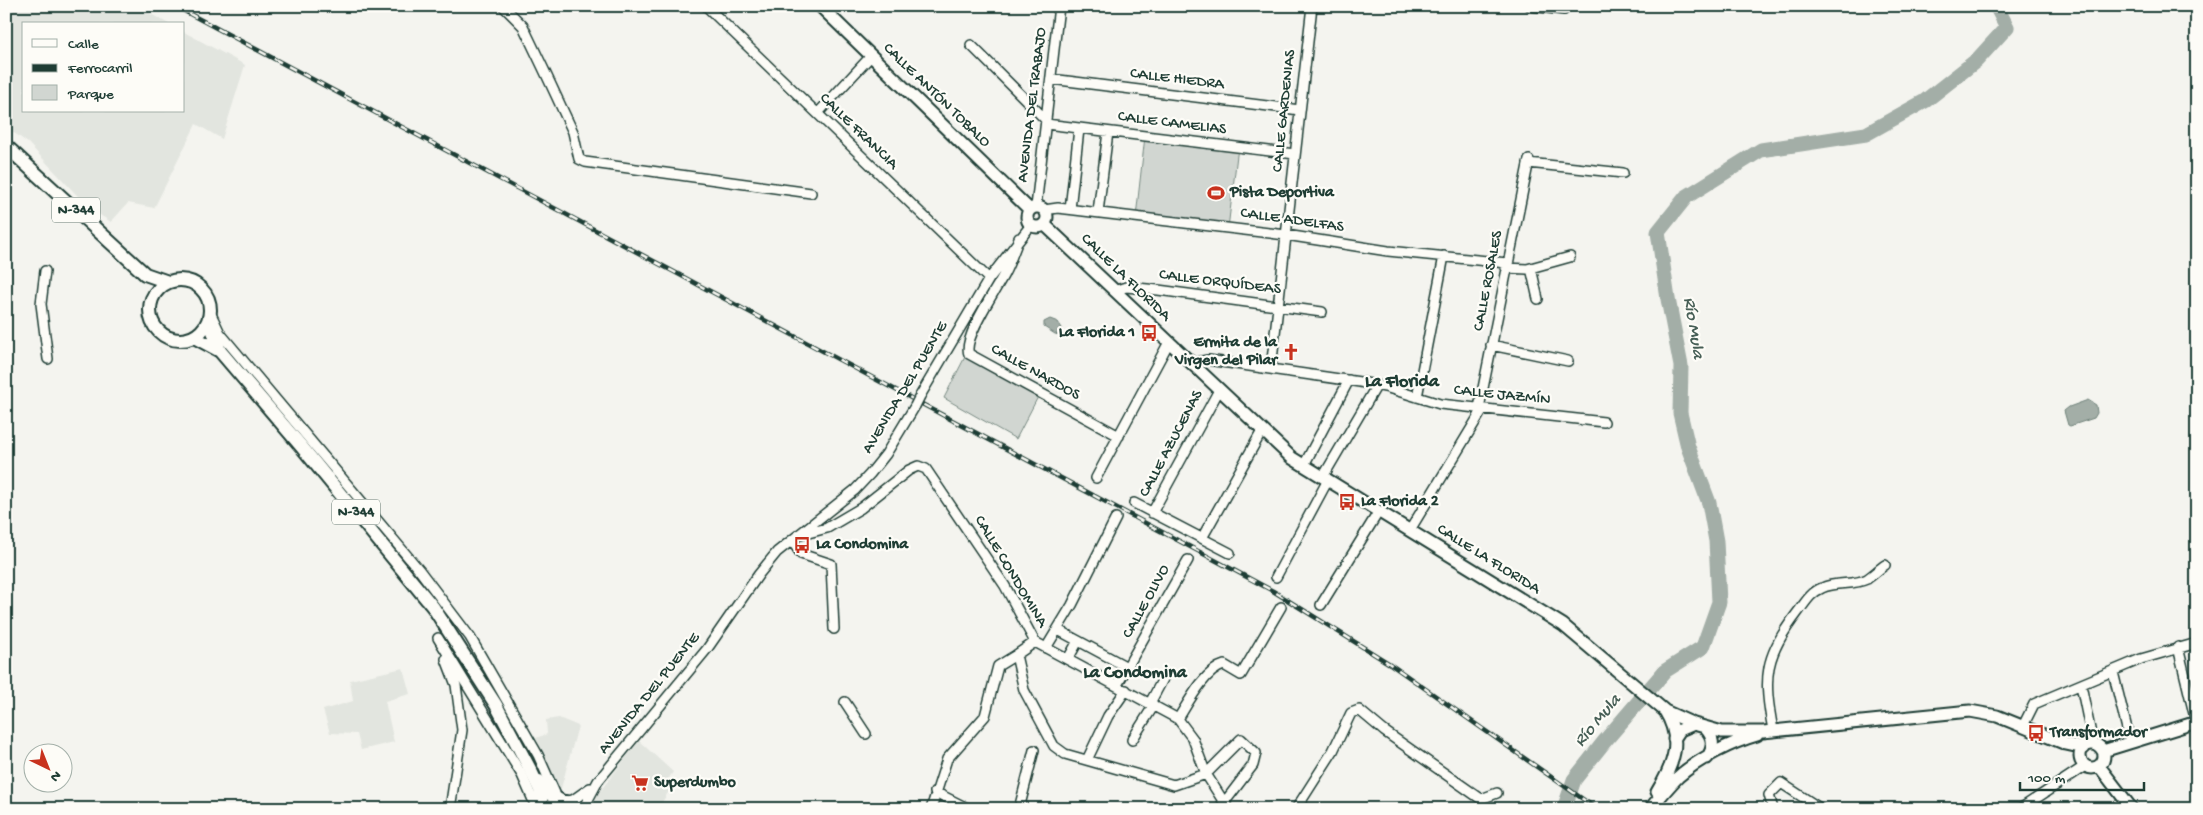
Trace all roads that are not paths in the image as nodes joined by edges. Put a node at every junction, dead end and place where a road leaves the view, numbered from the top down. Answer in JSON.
{"nodes":[{"id":1,"x":503,"y":6,"type":"edge"},
{"id":2,"x":820,"y":6,"type":"edge"},
{"id":3,"x":1059,"y":6,"type":"edge"},
{"id":4,"x":1312,"y":6,"type":"edge"},
{"id":5,"x":1530,"y":6,"type":"edge"},
{"id":6,"x":712,"y":8,"type":"edge"},
{"id":7,"x":1564,"y":10,"type":"dead end"},
{"id":8,"x":970,"y":45,"type":"dead end"},
{"id":9,"x":871,"y":56,"type":"junction"},
{"id":10,"x":1051,"y":79,"type":"junction"},
{"id":11,"x":1300,"y":110,"type":"junction"},
{"id":12,"x":818,"y":113,"type":"junction"},
{"id":13,"x":1046,"y":122,"type":"junction"},
{"id":14,"x":1079,"y":129,"type":"junction"},
{"id":15,"x":1108,"y":132,"type":"junction"},
{"id":16,"x":6,"y":146,"type":"edge"},
{"id":17,"x":1295,"y":154,"type":"junction"},
{"id":18,"x":1623,"y":173,"type":"dead end"},
{"id":19,"x":811,"y":193,"type":"dead end"},
{"id":20,"x":1037,"y":209,"type":"junction"},
{"id":21,"x":1070,"y":209,"type":"junction"},
{"id":22,"x":1098,"y":212,"type":"junction"},
{"id":23,"x":1044,"y":224,"type":"junction"},
{"id":24,"x":1030,"y":225,"type":"junction"},
{"id":25,"x":1286,"y":235,"type":"junction"},
{"id":26,"x":1019,"y":238,"type":"junction"},
{"id":27,"x":1444,"y":256,"type":"junction"},
{"id":28,"x":1570,"y":257,"type":"dead end"},
{"id":29,"x":1507,"y":265,"type":"junction"},
{"id":30,"x":1531,"y":268,"type":"junction"},
{"id":31,"x":45,"y":271,"type":"dead end"},
{"id":32,"x":145,"y":274,"type":"junction"},
{"id":33,"x":989,"y":279,"type":"junction"},
{"id":34,"x":168,"y":282,"type":"junction"},
{"id":35,"x":1114,"y":291,"type":"junction"},
{"id":36,"x":152,"y":298,"type":"junction"},
{"id":37,"x":1538,"y":299,"type":"dead end"},
{"id":38,"x":1278,"y":305,"type":"junction"},
{"id":39,"x":1322,"y":312,"type":"dead end"},
{"id":40,"x":210,"y":316,"type":"junction"},
{"id":41,"x":194,"y":337,"type":"junction"},
{"id":42,"x":1169,"y":342,"type":"junction"},
{"id":43,"x":1491,"y":345,"type":"junction"},
{"id":44,"x":220,"y":352,"type":"junction"},
{"id":45,"x":48,"y":359,"type":"dead end"},
{"id":46,"x":1568,"y":361,"type":"dead end"},
{"id":47,"x":1191,"y":363,"type":"junction"},
{"id":48,"x":1271,"y":369,"type":"junction"},
{"id":49,"x":1349,"y":380,"type":"junction"},
{"id":50,"x":1377,"y":385,"type":"junction"},
{"id":51,"x":1218,"y":390,"type":"junction"},
{"id":52,"x":1417,"y":397,"type":"junction"},
{"id":53,"x":1481,"y":408,"type":"junction"},
{"id":54,"x":1604,"y":422,"type":"dead end"},
{"id":55,"x":1262,"y":431,"type":"junction"},
{"id":56,"x":1119,"y":436,"type":"junction"},
{"id":57,"x":1304,"y":465,"type":"junction"},
{"id":58,"x":1096,"y":478,"type":"dead end"},
{"id":59,"x":1326,"y":479,"type":"junction"},
{"id":60,"x":1134,"y":503,"type":"dead end"},
{"id":61,"x":1379,"y":511,"type":"junction"},
{"id":62,"x":1152,"y":513,"type":"junction"},
{"id":63,"x":1116,"y":518,"type":"dead end"},
{"id":64,"x":1410,"y":530,"type":"junction"},
{"id":65,"x":801,"y":534,"type":"junction"},
{"id":66,"x":1202,"y":538,"type":"junction"},
{"id":67,"x":792,"y":541,"type":"junction"},
{"id":68,"x":1230,"y":553,"type":"dead end"},
{"id":69,"x":1188,"y":560,"type":"dead end"},
{"id":70,"x":1885,"y":565,"type":"dead end"},
{"id":71,"x":1276,"y":577,"type":"dead end"},
{"id":72,"x":1321,"y":605,"type":"dead end"},
{"id":73,"x":1281,"y":607,"type":"dead end"},
{"id":74,"x":834,"y":630,"type":"dead end"},
{"id":75,"x":1058,"y":630,"type":"junction"},
{"id":76,"x":1078,"y":641,"type":"junction"},
{"id":77,"x":1035,"y":642,"type":"junction"},
{"id":78,"x":2197,"y":643,"type":"edge"},
{"id":79,"x":2178,"y":647,"type":"junction"},
{"id":80,"x":1046,"y":648,"type":"junction"},
{"id":81,"x":1016,"y":655,"type":"junction"},
{"id":82,"x":1068,"y":659,"type":"junction"},
{"id":83,"x":1127,"y":667,"type":"junction"},
{"id":84,"x":2113,"y":672,"type":"junction"},
{"id":85,"x":1164,"y":677,"type":"dead end"},
{"id":86,"x":2081,"y":685,"type":"junction"},
{"id":87,"x":1122,"y":687,"type":"junction"},
{"id":88,"x":845,"y":702,"type":"dead end"},
{"id":89,"x":1152,"y":704,"type":"junction"},
{"id":90,"x":1665,"y":711,"type":"junction"},
{"id":91,"x":1178,"y":719,"type":"junction"},
{"id":92,"x":2196,"y":722,"type":"edge"},
{"id":93,"x":1699,"y":726,"type":"junction"},
{"id":94,"x":2023,"y":726,"type":"junction"},
{"id":95,"x":1768,"y":731,"type":"junction"},
{"id":96,"x":866,"y":734,"type":"dead end"},
{"id":97,"x":1132,"y":740,"type":"dead end"},
{"id":98,"x":2130,"y":741,"type":"junction"},
{"id":99,"x":1675,"y":745,"type":"junction"},
{"id":100,"x":2089,"y":746,"type":"junction"},
{"id":101,"x":1034,"y":750,"type":"dead end"},
{"id":102,"x":2103,"y":751,"type":"junction"},
{"id":103,"x":1087,"y":760,"type":"junction"},
{"id":104,"x":1703,"y":760,"type":"junction"},
{"id":105,"x":2085,"y":766,"type":"junction"},
{"id":106,"x":2099,"y":766,"type":"junction"},
{"id":107,"x":532,"y":771,"type":"junction"},
{"id":108,"x":1206,"y":774,"type":"junction"},
{"id":109,"x":598,"y":781,"type":"junction"},
{"id":110,"x":935,"y":792,"type":"junction"},
{"id":111,"x":1497,"y":793,"type":"dead end"},
{"id":112,"x":562,"y":802,"type":"junction"},
{"id":113,"x":1227,"y":807,"type":"edge"},
{"id":114,"x":2125,"y":807,"type":"edge"},
{"id":115,"x":450,"y":809,"type":"edge"},
{"id":116,"x":537,"y":809,"type":"edge"},
{"id":117,"x":543,"y":809,"type":"edge"},
{"id":118,"x":576,"y":809,"type":"edge"},
{"id":119,"x":583,"y":809,"type":"edge"},
{"id":120,"x":931,"y":809,"type":"edge"},
{"id":121,"x":969,"y":809,"type":"edge"},
{"id":122,"x":1019,"y":809,"type":"edge"},
{"id":123,"x":1296,"y":809,"type":"edge"},
{"id":124,"x":1648,"y":809,"type":"edge"},
{"id":125,"x":1773,"y":809,"type":"edge"},
{"id":126,"x":1820,"y":809,"type":"edge"},
{"id":127,"x":2020,"y":809,"type":"edge"}],
"edges":[{"from":1,"to":19,"type":"street"},
{"from":2,"to":9,"type":"main road","name":"CALLE ANTÓN TOBALO"},
{"from":3,"to":10,"type":"street","name":"AVENIDA DEL TRABAJO"},
{"from":4,"to":11,"type":"street","name":"CALLE GARDENIAS"},
{"from":5,"to":7,"type":"street"},
{"from":6,"to":12,"type":"street","name":"CALLE FRANCIA"},
{"from":8,"to":13,"type":"street"},
{"from":9,"to":12,"type":"street"},
{"from":9,"to":20,"type":"main road","name":"CALLE ANTÓN TOBALO"},
{"from":10,"to":11,"type":"street","name":"CALLE HIEDRA"},
{"from":10,"to":13,"type":"street","name":"AVENIDA DEL TRABAJO"},
{"from":11,"to":17,"type":"street","name":"CALLE GARDENIAS"},
{"from":12,"to":33,"type":"street","name":"CALLE FRANCIA"},
{"from":13,"to":14,"type":"street","name":"CALLE CAMELIAS"},
{"from":13,"to":20,"type":"street","name":"AVENIDA DEL TRABAJO"},
{"from":14,"to":15,"type":"street","name":"CALLE CAMELIAS"},
{"from":14,"to":21,"type":"street"},
{"from":15,"to":17,"type":"street","name":"CALLE CAMELIAS"},
{"from":15,"to":22,"type":"street"},
{"from":16,"to":32,"type":"highway","number":"N-344"},
{"from":17,"to":25,"type":"street","name":"CALLE GARDENIAS"},
{"from":18,"to":29,"type":"street","name":"CALLE ROSALES"},
{"from":20,"to":21,"type":"street","name":"CALLE ADELFAS"},
{"from":20,"to":23,"type":"main road"},
{"from":20,"to":24,"type":"main road"},
{"from":21,"to":22,"type":"street","name":"CALLE ADELFAS"},
{"from":22,"to":25,"type":"street","name":"CALLE ADELFAS"},
{"from":23,"to":24,"type":"main road"},
{"from":23,"to":35,"type":"main road","name":"CALLE LA FLORIDA"},
{"from":24,"to":26,"type":"street","name":"AVENIDA DEL PUENTE"},
{"from":25,"to":27,"type":"street","name":"CALLE ADELFAS"},
{"from":25,"to":38,"type":"street","name":"CALLE GARDENIAS"},
{"from":26,"to":33,"type":"street","name":"AVENIDA DEL PUENTE"},
{"from":26,"to":56,"type":"street","name":"CALLE NARDOS"},
{"from":27,"to":29,"type":"street","name":"CALLE ADELFAS"},
{"from":27,"to":52,"type":"street"},
{"from":28,"to":30,"type":"street","name":"CALLE ADELFAS"},
{"from":29,"to":30,"type":"street","name":"CALLE ADELFAS"},
{"from":29,"to":43,"type":"street","name":"CALLE ROSALES"},
{"from":30,"to":37,"type":"street"},
{"from":31,"to":45,"type":"street"},
{"from":32,"to":34,"type":"highway","number":"N-344"},
{"from":32,"to":36,"type":"highway"},
{"from":33,"to":65,"type":"street","name":"AVENIDA DEL PUENTE","bridge":true},
{"from":34,"to":36,"type":"highway"},
{"from":34,"to":40,"type":"highway","number":"N-344"},
{"from":35,"to":38,"type":"street","name":"CALLE ORQUÍDEAS"},
{"from":35,"to":42,"type":"main road","name":"CALLE LA FLORIDA"},
{"from":36,"to":41,"type":"highway"},
{"from":38,"to":39,"type":"street","name":"CALLE ORQUÍDEAS"},
{"from":38,"to":48,"type":"street","name":"CALLE GARDENIAS"},
{"from":40,"to":41,"type":"highway"},
{"from":40,"to":44,"type":"highway","number":"N-344"},
{"from":40,"to":112,"type":"street"},
{"from":41,"to":44,"type":"highway","number":"N-344"},
{"from":42,"to":47,"type":"main road","name":"CALLE LA FLORIDA"},
{"from":42,"to":56,"type":"street"},
{"from":43,"to":46,"type":"street"},
{"from":43,"to":53,"type":"street","name":"CALLE ROSALES"},
{"from":44,"to":107,"type":"highway","number":"N-344"},
{"from":47,"to":48,"type":"street","name":"CALLE JAZMÍN"},
{"from":47,"to":51,"type":"main road","name":"CALLE LA FLORIDA"},
{"from":48,"to":49,"type":"street","name":"CALLE JAZMÍN"},
{"from":49,"to":50,"type":"street","name":"CALLE JAZMÍN"},
{"from":49,"to":57,"type":"street"},
{"from":50,"to":52,"type":"street","name":"CALLE JAZMÍN"},
{"from":50,"to":59,"type":"street"},
{"from":51,"to":55,"type":"main road","name":"CALLE LA FLORIDA"},
{"from":51,"to":62,"type":"street","name":"CALLE AZUCENAS"},
{"from":52,"to":53,"type":"street","name":"CALLE JAZMÍN"},
{"from":53,"to":54,"type":"street","name":"CALLE JAZMÍN"},
{"from":53,"to":64,"type":"street","name":"CALLE ROSALES"},
{"from":55,"to":57,"type":"main road","name":"CALLE LA FLORIDA"},
{"from":55,"to":66,"type":"street"},
{"from":56,"to":58,"type":"street"},
{"from":57,"to":59,"type":"main road","name":"CALLE LA FLORIDA"},
{"from":59,"to":61,"type":"main road","name":"CALLE LA FLORIDA"},
{"from":59,"to":71,"type":"street"},
{"from":60,"to":62,"type":"street"},
{"from":61,"to":64,"type":"main road","name":"CALLE LA FLORIDA"},
{"from":61,"to":72,"type":"street"},
{"from":62,"to":66,"type":"street"},
{"from":63,"to":75,"type":"street"},
{"from":64,"to":90,"type":"main road","name":"CALLE LA FLORIDA"},
{"from":65,"to":67,"type":"street","name":"AVENIDA DEL PUENTE"},
{"from":65,"to":77,"type":"street","name":"CALLE CONDOMINA"},
{"from":66,"to":68,"type":"street"},
{"from":67,"to":74,"type":"street"},
{"from":67,"to":109,"type":"street","name":"AVENIDA DEL PUENTE"},
{"from":69,"to":83,"type":"street","name":"CALLE OLIVO"},
{"from":70,"to":95,"type":"street"},
{"from":73,"to":91,"type":"street"},
{"from":75,"to":76,"type":"street"},
{"from":75,"to":80,"type":"street"},
{"from":76,"to":82,"type":"street"},
{"from":76,"to":83,"type":"street"},
{"from":77,"to":80,"type":"street","name":"CALLE CONDOMINA"},
{"from":77,"to":81,"type":"street"},
{"from":78,"to":79,"type":"street"},
{"from":79,"to":84,"type":"street"},
{"from":79,"to":92,"type":"street"},
{"from":80,"to":82,"type":"street","name":"CALLE CONDOMINA"},
{"from":81,"to":103,"type":"street"},
{"from":81,"to":110,"type":"street"},
{"from":82,"to":87,"type":"street","name":"CALLE CONDOMINA"},
{"from":83,"to":87,"type":"street","name":"CALLE OLIVO"},
{"from":84,"to":86,"type":"street"},
{"from":84,"to":98,"type":"street"},
{"from":85,"to":89,"type":"street"},
{"from":86,"to":94,"type":"street"},
{"from":86,"to":100,"type":"street"},
{"from":87,"to":89,"type":"street","name":"CALLE CONDOMINA"},
{"from":87,"to":103,"type":"street","name":"CALLE OLIVO"},
{"from":88,"to":96,"type":"street"},
{"from":89,"to":91,"type":"street","name":"CALLE CONDOMINA"},
{"from":89,"to":97,"type":"street"},
{"from":90,"to":93,"type":"main road","name":"CALLE LA FLORIDA"},
{"from":90,"to":99,"type":"main road","name":"CALLE LA FLORIDA"},
{"from":91,"to":108,"type":"street","name":"CALLE CONDOMINA"},
{"from":92,"to":98,"type":"main road"},
{"from":93,"to":95,"type":"main road","name":"CALLE LA FLORIDA"},
{"from":93,"to":99,"type":"main road"},
{"from":93,"to":104,"type":"main road"},
{"from":94,"to":95,"type":"main road"},
{"from":94,"to":100,"type":"main road"},
{"from":95,"to":104,"type":"main road"},
{"from":98,"to":102,"type":"main road"},
{"from":99,"to":104,"type":"main road"},
{"from":99,"to":124,"type":"main road"},
{"from":100,"to":102,"type":"main road"},
{"from":100,"to":105,"type":"main road"},
{"from":101,"to":122,"type":"street"},
{"from":102,"to":106,"type":"main road"},
{"from":103,"to":108,"type":"street"},
{"from":104,"to":124,"type":"main road"},
{"from":105,"to":106,"type":"main road"},
{"from":105,"to":127,"type":"street"},
{"from":106,"to":114,"type":"main road"},
{"from":107,"to":112,"type":"highway","number":"N-344"},
{"from":107,"to":117,"type":"highway"},
{"from":108,"to":113,"type":"street","name":"CALLE CONDOMINA"},
{"from":108,"to":113,"type":"street"},
{"from":109,"to":112,"type":"street","name":"AVENIDA DEL PUENTE"},
{"from":109,"to":119,"type":"street","name":"AVENIDA DEL PUENTE"},
{"from":110,"to":120,"type":"street"},
{"from":110,"to":121,"type":"street"},
{"from":111,"to":123,"type":"street"},
{"from":112,"to":117,"type":"highway"},
{"from":112,"to":118,"type":"highway","number":"N-344"},
{"from":115,"to":116,"type":"street"},
{"from":125,"to":126,"type":"street"}]}
